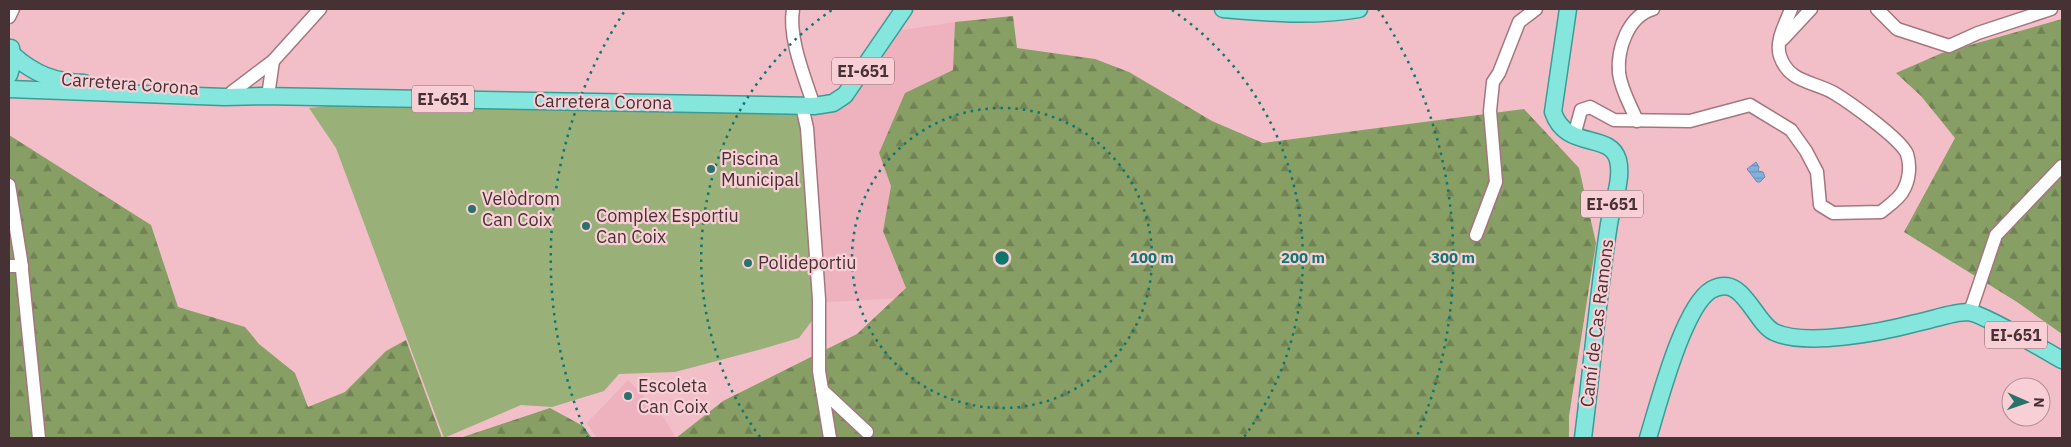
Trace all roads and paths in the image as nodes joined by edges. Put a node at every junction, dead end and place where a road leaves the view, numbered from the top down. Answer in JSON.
{"nodes":[{"id":1,"x":12,"y":9,"type":"edge"},
{"id":2,"x":320,"y":9,"type":"edge"},
{"id":3,"x":793,"y":9,"type":"edge"},
{"id":4,"x":904,"y":9,"type":"edge"},
{"id":5,"x":1223,"y":9,"type":"edge"},
{"id":6,"x":1359,"y":9,"type":"edge"},
{"id":7,"x":1536,"y":9,"type":"edge"},
{"id":8,"x":1568,"y":9,"type":"edge"},
{"id":9,"x":1653,"y":9,"type":"edge"},
{"id":10,"x":1792,"y":9,"type":"edge"},
{"id":11,"x":1811,"y":9,"type":"edge"},
{"id":12,"x":1878,"y":9,"type":"edge"},
{"id":13,"x":2051,"y":9,"type":"edge"},
{"id":14,"x":9,"y":17,"type":"edge"},
{"id":15,"x":1779,"y":42,"type":"junction"},
{"id":16,"x":11,"y":50,"type":"edge"},
{"id":17,"x":273,"y":61,"type":"junction"},
{"id":18,"x":258,"y":73,"type":"junction"},
{"id":19,"x":9,"y":75,"type":"edge"},
{"id":20,"x":9,"y":89,"type":"edge"},
{"id":21,"x":232,"y":92,"type":"junction"},
{"id":22,"x":261,"y":96,"type":"junction"},
{"id":23,"x":808,"y":106,"type":"junction"},
{"id":24,"x":1637,"y":121,"type":"junction"},
{"id":25,"x":1574,"y":136,"type":"junction"},
{"id":26,"x":2062,"y":166,"type":"edge"},
{"id":27,"x":9,"y":185,"type":"edge"},
{"id":28,"x":1476,"y":235,"type":"dead end"},
{"id":29,"x":15,"y":266,"type":"edge"},
{"id":30,"x":1970,"y":312,"type":"junction"},
{"id":31,"x":2062,"y":360,"type":"edge"},
{"id":32,"x":822,"y":390,"type":"junction"},
{"id":33,"x":867,"y":432,"type":"dead end"},
{"id":34,"x":38,"y":438,"type":"edge"},
{"id":35,"x":830,"y":438,"type":"edge"},
{"id":36,"x":1583,"y":438,"type":"edge"},
{"id":37,"x":1648,"y":438,"type":"edge"}],
"edges":[{"from":1,"to":14,"type":"street"},
{"from":2,"to":17,"type":"street"},
{"from":3,"to":23,"type":"street"},
{"from":4,"to":23,"type":"main road","name":"Carretera Corona","number":"EI-651"},
{"from":5,"to":6,"type":"main road"},
{"from":7,"to":28,"type":"street"},
{"from":8,"to":25,"type":"main road","name":"Camí de Cas Ramons","number":"EI-651"},
{"from":9,"to":24,"type":"street"},
{"from":10,"to":15,"type":"street"},
{"from":11,"to":15,"type":"street"},
{"from":12,"to":13,"type":"street"},
{"from":15,"to":24,"type":"street"},
{"from":16,"to":19,"type":"main road","number":"EI-651"},
{"from":16,"to":21,"type":"main road","name":"Carretera Corona","number":"EI-651"},
{"from":17,"to":18,"type":"street"},
{"from":17,"to":22,"type":"street"},
{"from":18,"to":21,"type":"street"},
{"from":18,"to":22,"type":"street"},
{"from":20,"to":22,"type":"main road","name":"Carretera Corona","number":"EI-651"},
{"from":21,"to":22,"type":"main road","name":"Carretera Corona","number":"EI-651"},
{"from":22,"to":23,"type":"main road","name":"Carretera Corona","number":"EI-651"},
{"from":23,"to":32,"type":"street"},
{"from":24,"to":25,"type":"street"},
{"from":25,"to":36,"type":"main road","name":"Camí de Cas Ramons","number":"EI-651"},
{"from":26,"to":30,"type":"street"},
{"from":27,"to":29,"type":"street"},
{"from":29,"to":34,"type":"street"},
{"from":30,"to":31,"type":"main road","number":"EI-651"},
{"from":30,"to":37,"type":"main road","number":"EI-651"},
{"from":32,"to":33,"type":"street"},
{"from":32,"to":35,"type":"street"}]}
